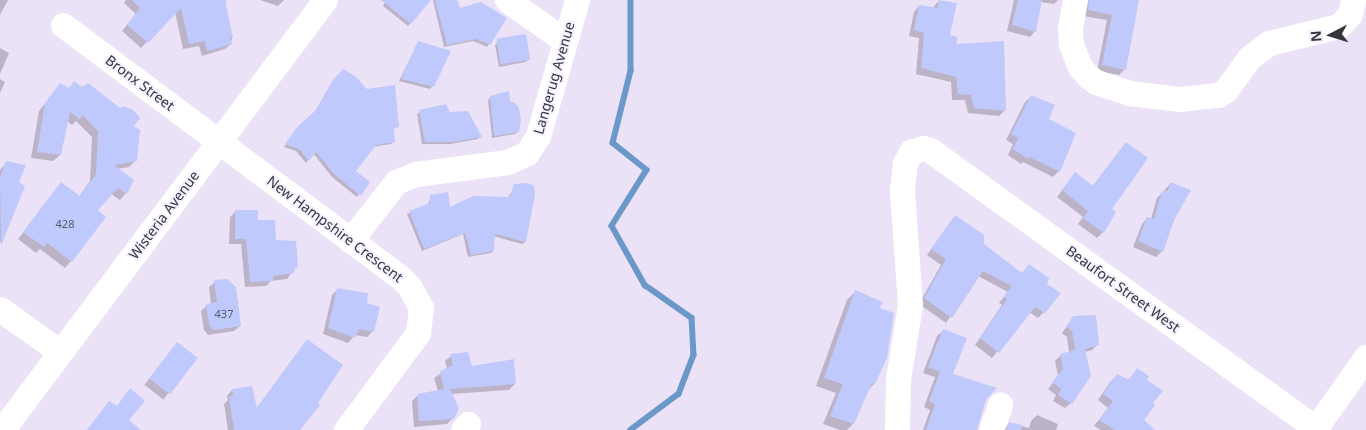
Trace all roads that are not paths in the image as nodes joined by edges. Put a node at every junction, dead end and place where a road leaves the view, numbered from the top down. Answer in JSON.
{"nodes":[{"id":1,"x":325,"y":0,"type":"edge"},
{"id":2,"x":507,"y":0,"type":"edge"},
{"id":3,"x":577,"y":0,"type":"edge"},
{"id":4,"x":1075,"y":0,"type":"edge"},
{"id":5,"x":1353,"y":0,"type":"edge"},
{"id":6,"x":63,"y":25,"type":"dead end"},
{"id":7,"x":564,"y":40,"type":"junction"},
{"id":8,"x":218,"y":142,"type":"junction"},
{"id":9,"x":350,"y":241,"type":"junction"},
{"id":10,"x":0,"y":309,"type":"edge"},
{"id":11,"x":60,"y":352,"type":"junction"},
{"id":12,"x":1366,"y":357,"type":"edge"},
{"id":13,"x":1000,"y":405,"type":"dead end"},
{"id":14,"x":1315,"y":429,"type":"edge"},
{"id":15,"x":2,"y":430,"type":"edge"},
{"id":16,"x":346,"y":430,"type":"edge"},
{"id":17,"x":897,"y":430,"type":"edge"},
{"id":18,"x":991,"y":430,"type":"edge"}],
"edges":[{"from":1,"to":8,"type":"street","name":"Wisteria Avenue"},
{"from":2,"to":7,"type":"street"},
{"from":3,"to":7,"type":"street","name":"Langerug Avenue"},
{"from":4,"to":5,"type":"street"},
{"from":6,"to":8,"type":"street","name":"Bronx Street"},
{"from":7,"to":9,"type":"street","name":"Langerug Avenue"},
{"from":8,"to":9,"type":"street","name":"New Hampshire Crescent"},
{"from":8,"to":11,"type":"street","name":"Wisteria Avenue"},
{"from":9,"to":16,"type":"street","name":"New Hampshire Crescent"},
{"from":10,"to":11,"type":"street"},
{"from":11,"to":15,"type":"street","name":"Wisteria Avenue"},
{"from":12,"to":14,"type":"street"},
{"from":13,"to":18,"type":"street"},
{"from":14,"to":17,"type":"street","name":"Beaufort Street West"}]}
